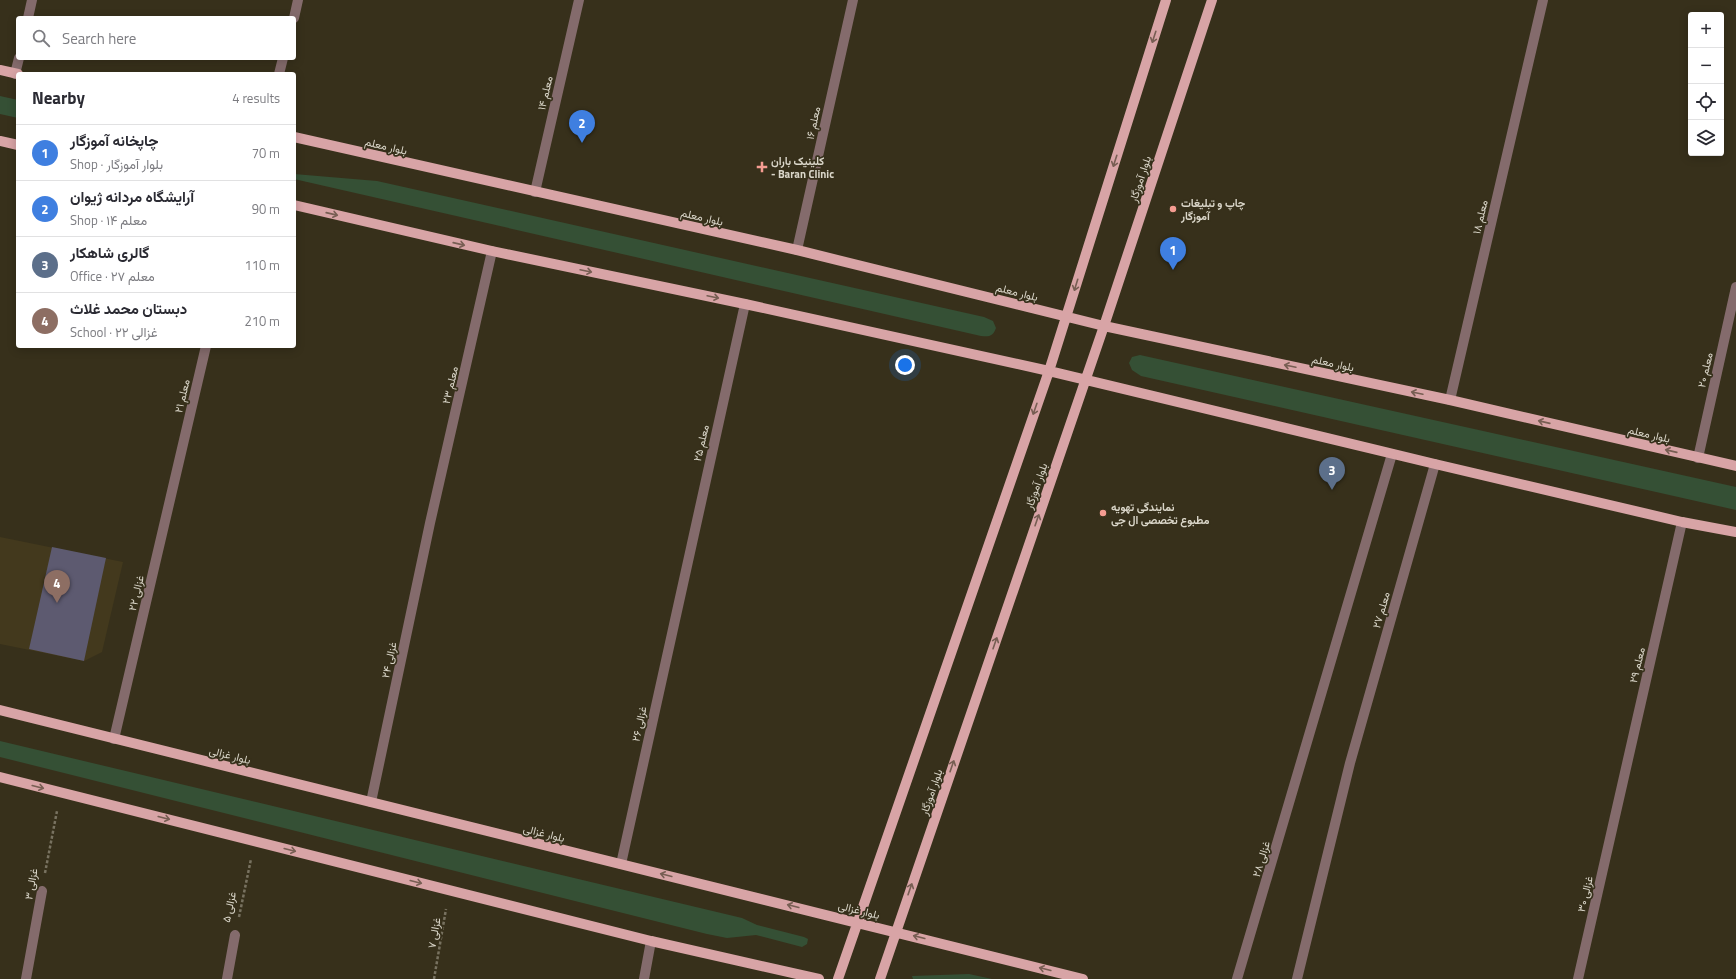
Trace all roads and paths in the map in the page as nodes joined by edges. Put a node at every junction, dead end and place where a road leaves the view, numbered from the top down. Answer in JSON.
{"nodes":[{"id":1,"x":32,"y":0,"type":"edge"},
{"id":2,"x":298,"y":0,"type":"edge"},
{"id":3,"x":579,"y":0,"type":"edge"},
{"id":4,"x":852,"y":0,"type":"edge"},
{"id":5,"x":1166,"y":0,"type":"edge"},
{"id":6,"x":1212,"y":0,"type":"edge"},
{"id":7,"x":1543,"y":0,"type":"edge"},
{"id":8,"x":28,"y":16,"type":"edge"},
{"id":9,"x":294,"y":16,"type":"edge"},
{"id":10,"x":19,"y":60,"type":"edge"},
{"id":11,"x":282,"y":60,"type":"edge"},
{"id":12,"x":0,"y":70,"type":"edge"},
{"id":13,"x":17,"y":72,"type":"edge"},
{"id":14,"x":280,"y":72,"type":"edge"},
{"id":15,"x":16,"y":74,"type":"edge"},
{"id":16,"x":296,"y":137,"type":"edge"},
{"id":17,"x":0,"y":141,"type":"edge"},
{"id":18,"x":16,"y":145,"type":"edge"},
{"id":19,"x":535,"y":192,"type":"junction"},
{"id":20,"x":296,"y":205,"type":"edge"},
{"id":21,"x":797,"y":250,"type":"junction"},
{"id":22,"x":492,"y":252,"type":"junction"},
{"id":23,"x":1736,"y":287,"type":"edge"},
{"id":24,"x":745,"y":304,"type":"junction"},
{"id":25,"x":1066,"y":317,"type":"junction"},
{"id":26,"x":1104,"y":326,"type":"junction"},
{"id":27,"x":206,"y":348,"type":"edge"},
{"id":28,"x":1049,"y":371,"type":"junction"},
{"id":29,"x":1085,"y":381,"type":"junction"},
{"id":30,"x":1450,"y":400,"type":"junction"},
{"id":31,"x":182,"y":452,"type":"joint"},
{"id":32,"x":1392,"y":454,"type":"junction"},
{"id":33,"x":1698,"y":458,"type":"junction"},
{"id":34,"x":1436,"y":464,"type":"junction"},
{"id":35,"x":1736,"y":466,"type":"edge"},
{"id":36,"x":1682,"y":522,"type":"junction"},
{"id":37,"x":430,"y":523,"type":"joint"},
{"id":38,"x":1736,"y":532,"type":"edge"},
{"id":39,"x":681,"y":588,"type":"joint"},
{"id":40,"x":0,"y":710,"type":"edge"},
{"id":41,"x":114,"y":739,"type":"junction"},
{"id":42,"x":0,"y":777,"type":"edge"},
{"id":43,"x":60,"y":793,"type":"junction"},
{"id":44,"x":371,"y":802,"type":"junction"},
{"id":45,"x":1616,"y":814,"type":"joint"},
{"id":46,"x":254,"y":841,"type":"junction"},
{"id":47,"x":621,"y":864,"type":"junction"},
{"id":48,"x":450,"y":890,"type":"junction"},
{"id":49,"x":42,"y":891,"type":"joint"},
{"id":50,"x":857,"y":922,"type":"junction"},
{"id":51,"x":895,"y":931,"type":"junction"},
{"id":52,"x":235,"y":935,"type":"joint"},
{"id":53,"x":651,"y":941,"type":"junction"},
{"id":54,"x":26,"y":979,"type":"edge"},
{"id":55,"x":227,"y":979,"type":"edge"},
{"id":56,"x":434,"y":979,"type":"edge"},
{"id":57,"x":644,"y":979,"type":"edge"},
{"id":58,"x":819,"y":979,"type":"edge"},
{"id":59,"x":838,"y":979,"type":"edge"},
{"id":60,"x":880,"y":979,"type":"edge"},
{"id":61,"x":1083,"y":979,"type":"edge"},
{"id":62,"x":1237,"y":979,"type":"edge"},
{"id":63,"x":1297,"y":979,"type":"edge"},
{"id":64,"x":1578,"y":979,"type":"edge"}],
"edges":[{"from":1,"to":8,"type":"street"},
{"from":2,"to":9,"type":"street"},
{"from":3,"to":19,"type":"street","name":"معلم ۱۴"},
{"from":4,"to":21,"type":"street","name":"معلم ۱۶"},
{"from":5,"to":25,"type":"main road","one_way":true},
{"from":6,"to":26,"type":"main road","name":"بلوار آموزگار"},
{"from":7,"to":30,"type":"street","name":"معلم ۱۸"},
{"from":10,"to":13,"type":"street"},
{"from":11,"to":14,"type":"street"},
{"from":12,"to":15,"type":"main road"},
{"from":16,"to":19,"type":"main road","name":"بلوار معلم"},
{"from":17,"to":18,"type":"main road"},
{"from":19,"to":21,"type":"main road","name":"بلوار معلم"},
{"from":20,"to":22,"type":"main road","one_way":true},
{"from":21,"to":25,"type":"main road","name":"بلوار معلم"},
{"from":22,"to":24,"type":"main road","one_way":true},
{"from":22,"to":37,"type":"street","name":"معلم ۲۳"},
{"from":23,"to":33,"type":"street","name":"معلم ۲۰"},
{"from":24,"to":28,"type":"main road"},
{"from":24,"to":39,"type":"street","name":"معلم ۲۵"},
{"from":25,"to":26,"type":"main road","name":"بلوار معلم"},
{"from":25,"to":28,"type":"main road"},
{"from":26,"to":29,"type":"main road","name":"بلوار آموزگار"},
{"from":30,"to":26,"type":"main road","name":"بلوار معلم","one_way":true},
{"from":27,"to":31,"type":"street","name":"معلم ۲۱"},
{"from":28,"to":29,"type":"main road"},
{"from":28,"to":50,"type":"main road","one_way":true},
{"from":29,"to":32,"type":"main road"},
{"from":51,"to":29,"type":"main road","name":"بلوار آموزگار","one_way":true},
{"from":33,"to":30,"type":"main road","name":"بلوار معلم","one_way":true},
{"from":31,"to":41,"type":"street","name":"غزالی ۲۲"},
{"from":32,"to":34,"type":"main road"},
{"from":32,"to":62,"type":"street","name":"غزالی ۲۸"},
{"from":33,"to":35,"type":"main road","name":"بلوار معلم"},
{"from":34,"to":36,"type":"main road"},
{"from":34,"to":63,"type":"street","name":"معلم ۲۷"},
{"from":36,"to":38,"type":"main road"},
{"from":36,"to":45,"type":"street","name":"معلم ۲۹"},
{"from":37,"to":44,"type":"street","name":"غزالی ۲۴"},
{"from":39,"to":47,"type":"street","name":"غزالی ۲۶"},
{"from":40,"to":41,"type":"main road","name":"بلوار غزالی"},
{"from":41,"to":44,"type":"main road","name":"بلوار غزالی"},
{"from":42,"to":43,"type":"main road","one_way":true},
{"from":43,"to":46,"type":"main road","one_way":true},
{"from":43,"to":49,"type":"path","name":"غزالی ۳"},
{"from":44,"to":47,"type":"main road","name":"بلوار غزالی"},
{"from":45,"to":64,"type":"street","name":"غزالی ۳۰"},
{"from":46,"to":48,"type":"main road","one_way":true},
{"from":46,"to":52,"type":"path","name":"غزالی ۵"},
{"from":50,"to":47,"type":"main road","name":"بلوار غزالی","one_way":true},
{"from":48,"to":53,"type":"main road"},
{"from":48,"to":56,"type":"path","name":"غزالی ۷"},
{"from":49,"to":54,"type":"street","name":"غزالی ۳"},
{"from":50,"to":51,"type":"main road","name":"بلوار غزالی"},
{"from":50,"to":59,"type":"main road"},
{"from":51,"to":60,"type":"main road","name":"بلوار آموزگار"},
{"from":61,"to":51,"type":"main road","name":"بلوار غزالی","one_way":true},
{"from":52,"to":55,"type":"street","name":"غزالی ۵"},
{"from":53,"to":57,"type":"street"},
{"from":53,"to":58,"type":"main road"}]}
